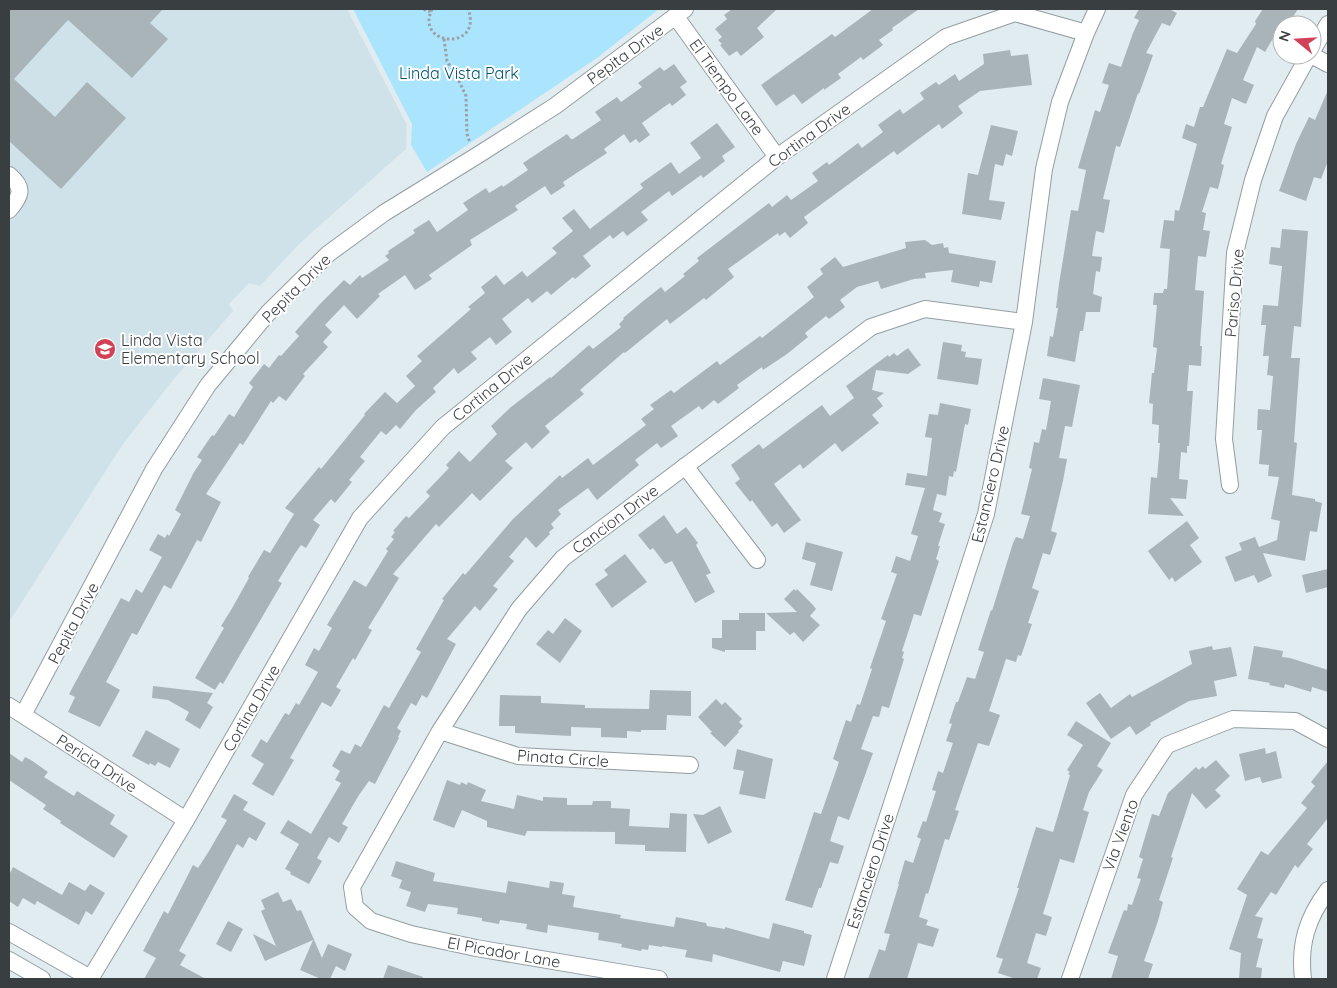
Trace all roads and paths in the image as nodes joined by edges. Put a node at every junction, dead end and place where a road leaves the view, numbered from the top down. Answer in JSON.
{"nodes":[{"id":1,"x":424,"y":9,"type":"edge"},
{"id":2,"x":468,"y":9,"type":"edge"},
{"id":3,"x":1097,"y":9,"type":"edge"},
{"id":4,"x":431,"y":10,"type":"edge"},
{"id":5,"x":681,"y":13,"type":"edge"},
{"id":6,"x":1086,"y":33,"type":"junction"},
{"id":7,"x":444,"y":39,"type":"junction"},
{"id":8,"x":1304,"y":65,"type":"edge"},
{"id":9,"x":478,"y":155,"type":"junction"},
{"id":10,"x":777,"y":157,"type":"junction"},
{"id":11,"x":9,"y":175,"type":"edge"},
{"id":12,"x":9,"y":210,"type":"edge"},
{"id":13,"x":1024,"y":322,"type":"junction"},
{"id":14,"x":686,"y":466,"type":"junction"},
{"id":15,"x":1230,"y":485,"type":"dead end"},
{"id":16,"x":757,"y":560,"type":"dead end"},
{"id":17,"x":9,"y":706,"type":"edge"},
{"id":18,"x":23,"y":716,"type":"junction"},
{"id":19,"x":440,"y":731,"type":"junction"},
{"id":20,"x":1328,"y":740,"type":"edge"},
{"id":21,"x":690,"y":765,"type":"dead end"},
{"id":22,"x":186,"y":820,"type":"junction"},
{"id":23,"x":1328,"y":890,"type":"edge"},
{"id":24,"x":355,"y":907,"type":"joint"},
{"id":25,"x":9,"y":932,"type":"edge"},
{"id":26,"x":9,"y":960,"type":"edge"},
{"id":27,"x":42,"y":979,"type":"edge"},
{"id":28,"x":91,"y":979,"type":"edge"},
{"id":29,"x":659,"y":979,"type":"edge"},
{"id":30,"x":835,"y":979,"type":"edge"},
{"id":31,"x":1070,"y":979,"type":"edge"},
{"id":32,"x":1303,"y":979,"type":"edge"}],
"edges":[{"from":1,"to":4,"type":"path"},
{"from":2,"to":7,"type":"path"},
{"from":3,"to":6,"type":"street","name":"Estanciero Drive"},
{"from":4,"to":7,"type":"path"},
{"from":5,"to":9,"type":"street","name":"Pepita Drive"},
{"from":5,"to":10,"type":"street","name":"El Tiempo Lane"},
{"from":6,"to":10,"type":"street","name":"Cortina Drive"},
{"from":6,"to":13,"type":"street","name":"Estanciero Drive"},
{"from":7,"to":9,"type":"path"},
{"from":8,"to":15,"type":"street","name":"Pariso Drive"},
{"from":9,"to":18,"type":"street","name":"Pepita Drive"},
{"from":10,"to":22,"type":"street","name":"Cortina Drive"},
{"from":11,"to":12,"type":"street"},
{"from":13,"to":14,"type":"street","name":"Cancion Drive"},
{"from":13,"to":30,"type":"street","name":"Estanciero Drive"},
{"from":14,"to":16,"type":"street"},
{"from":14,"to":19,"type":"street","name":"Cancion Drive"},
{"from":17,"to":18,"type":"street","name":"Pericia Drive"},
{"from":18,"to":22,"type":"street","name":"Pericia Drive"},
{"from":19,"to":21,"type":"street","name":"Pinata Circle"},
{"from":19,"to":24,"type":"street","name":"Cancion Drive"},
{"from":20,"to":31,"type":"street","name":"Via Viento"},
{"from":22,"to":28,"type":"street","name":"Cortina Drive"},
{"from":23,"to":32,"type":"street"},
{"from":24,"to":29,"type":"street","name":"El Picador Lane"},
{"from":25,"to":28,"type":"street"},
{"from":26,"to":27,"type":"street"}]}
